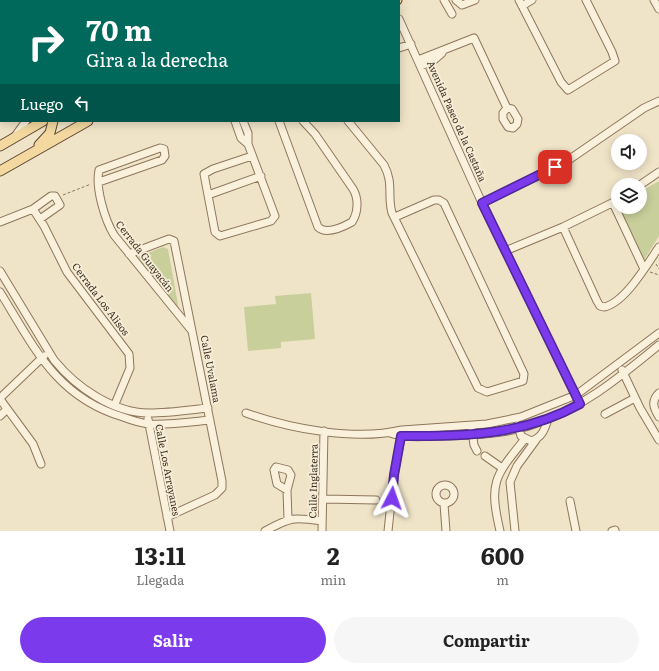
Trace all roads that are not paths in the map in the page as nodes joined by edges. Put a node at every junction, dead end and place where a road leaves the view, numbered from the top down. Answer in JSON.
{"nodes":[{"id":1,"x":444,"y":0,"type":"edge"},
{"id":2,"x":456,"y":0,"type":"edge"},
{"id":3,"x":475,"y":0,"type":"edge"},
{"id":4,"x":532,"y":0,"type":"edge"},
{"id":5,"x":586,"y":0,"type":"edge"},
{"id":6,"x":654,"y":0,"type":"edge"},
{"id":7,"x":521,"y":3,"type":"edge"},
{"id":8,"x":659,"y":9,"type":"edge"},
{"id":9,"x":452,"y":14,"type":"dead end"},
{"id":10,"x":400,"y":21,"type":"edge"},
{"id":11,"x":411,"y":44,"type":"junction"},
{"id":12,"x":400,"y":48,"type":"edge"},
{"id":13,"x":420,"y":63,"type":"junction"},
{"id":14,"x":659,"y":101,"type":"edge"},
{"id":15,"x":507,"y":108,"type":"dead end"},
{"id":16,"x":25,"y":122,"type":"edge"},
{"id":17,"x":41,"y":122,"type":"edge"},
{"id":18,"x":53,"y":122,"type":"edge"},
{"id":19,"x":86,"y":122,"type":"edge"},
{"id":20,"x":235,"y":122,"type":"edge"},
{"id":21,"x":243,"y":122,"type":"edge"},
{"id":22,"x":279,"y":122,"type":"edge"},
{"id":23,"x":304,"y":122,"type":"edge"},
{"id":24,"x":349,"y":122,"type":"edge"},
{"id":25,"x":13,"y":138,"type":"junction"},
{"id":26,"x":248,"y":144,"type":"junction"},
{"id":27,"x":0,"y":146,"type":"edge"},
{"id":28,"x":31,"y":153,"type":"junction"},
{"id":29,"x":252,"y":156,"type":"junction"},
{"id":30,"x":0,"y":171,"type":"edge"},
{"id":31,"x":659,"y":172,"type":"edge"},
{"id":32,"x":261,"y":176,"type":"junction"},
{"id":33,"x":647,"y":180,"type":"edge"},
{"id":34,"x":99,"y":182,"type":"junction"},
{"id":35,"x":208,"y":195,"type":"junction"},
{"id":36,"x":482,"y":203,"type":"junction"},
{"id":37,"x":611,"y":203,"type":"edge"},
{"id":38,"x":33,"y":208,"type":"junction"},
{"id":39,"x":621,"y":214,"type":"edge"},
{"id":40,"x":394,"y":217,"type":"junction"},
{"id":41,"x":40,"y":219,"type":"junction"},
{"id":42,"x":0,"y":222,"type":"edge"},
{"id":43,"x":563,"y":227,"type":"junction"},
{"id":44,"x":659,"y":247,"type":"edge"},
{"id":45,"x":505,"y":251,"type":"junction"},
{"id":46,"x":129,"y":254,"type":"junction"},
{"id":47,"x":644,"y":269,"type":"junction"},
{"id":48,"x":0,"y":271,"type":"edge"},
{"id":49,"x":0,"y":292,"type":"edge"},
{"id":50,"x":193,"y":333,"type":"junction"},
{"id":51,"x":659,"y":333,"type":"edge"},
{"id":52,"x":659,"y":345,"type":"edge"},
{"id":53,"x":48,"y":351,"type":"junction"},
{"id":54,"x":42,"y":358,"type":"junction"},
{"id":55,"x":618,"y":365,"type":"junction"},
{"id":56,"x":624,"y":374,"type":"junction"},
{"id":57,"x":576,"y":395,"type":"junction"},
{"id":58,"x":657,"y":395,"type":"edge"},
{"id":59,"x":0,"y":398,"type":"edge"},
{"id":60,"x":636,"y":398,"type":"junction"},
{"id":61,"x":114,"y":404,"type":"junction"},
{"id":62,"x":580,"y":404,"type":"junction"},
{"id":63,"x":208,"y":408,"type":"junction"},
{"id":64,"x":7,"y":409,"type":"junction"},
{"id":65,"x":148,"y":413,"type":"junction"},
{"id":66,"x":246,"y":413,"type":"dead end"},
{"id":67,"x":605,"y":414,"type":"dead end"},
{"id":68,"x":0,"y":416,"type":"edge"},
{"id":69,"x":521,"y":417,"type":"junction"},
{"id":70,"x":659,"y":417,"type":"edge"},
{"id":71,"x":548,"y":419,"type":"junction"},
{"id":72,"x":210,"y":420,"type":"junction"},
{"id":73,"x":149,"y":424,"type":"junction"},
{"id":74,"x":472,"y":425,"type":"junction"},
{"id":75,"x":517,"y":429,"type":"junction"},
{"id":76,"x":324,"y":431,"type":"junction"},
{"id":77,"x":401,"y":433,"type":"junction"},
{"id":78,"x":472,"y":434,"type":"junction"},
{"id":79,"x":524,"y":440,"type":"junction"},
{"id":80,"x":536,"y":440,"type":"junction"},
{"id":81,"x":659,"y":440,"type":"edge"},
{"id":82,"x":476,"y":451,"type":"dead end"},
{"id":83,"x":485,"y":456,"type":"dead end"},
{"id":84,"x":508,"y":461,"type":"junction"},
{"id":85,"x":41,"y":464,"type":"dead end"},
{"id":86,"x":516,"y":466,"type":"junction"},
{"id":87,"x":502,"y":468,"type":"junction"},
{"id":88,"x":497,"y":479,"type":"junction"},
{"id":89,"x":510,"y":482,"type":"junction"},
{"id":90,"x":287,"y":490,"type":"dead end"},
{"id":91,"x":324,"y":499,"type":"junction"},
{"id":92,"x":376,"y":500,"type":"dead end"},
{"id":93,"x":570,"y":501,"type":"dead end"},
{"id":94,"x":444,"y":504,"type":"dead end"},
{"id":95,"x":167,"y":517,"type":"junction"},
{"id":96,"x":288,"y":519,"type":"junction"},
{"id":97,"x":322,"y":521,"type":"junction"},
{"id":98,"x":170,"y":531,"type":"edge"},
{"id":99,"x":265,"y":531,"type":"edge"},
{"id":100,"x":322,"y":531,"type":"edge"},
{"id":101,"x":388,"y":531,"type":"edge"},
{"id":102,"x":446,"y":531,"type":"edge"},
{"id":103,"x":500,"y":531,"type":"edge"},
{"id":104,"x":515,"y":531,"type":"edge"},
{"id":105,"x":576,"y":531,"type":"edge"}],
"edges":[{"from":1,"to":9,"type":"street"},
{"from":2,"to":3,"type":"street"},
{"from":4,"to":7,"type":"street"},
{"from":5,"to":7,"type":"street"},
{"from":6,"to":8,"type":"street"},
{"from":10,"to":11,"type":"street","name":"Avenida Paseo de la Castaña"},
{"from":11,"to":12,"type":"street"},
{"from":11,"to":13,"type":"street","name":"Avenida Paseo de la Castaña"},
{"from":13,"to":15,"type":"street"},
{"from":13,"to":36,"type":"street","name":"Avenida Paseo de la Castaña"},
{"from":14,"to":36,"type":"street"},
{"from":16,"to":25,"type":"street"},
{"from":17,"to":25,"type":"main road"},
{"from":18,"to":28,"type":"main road"},
{"from":19,"to":28,"type":"main road"},
{"from":20,"to":26,"type":"street"},
{"from":21,"to":26,"type":"street"},
{"from":22,"to":23,"type":"street"},
{"from":24,"to":40,"type":"street"},
{"from":25,"to":27,"type":"main road"},
{"from":26,"to":29,"type":"street"},
{"from":28,"to":30,"type":"main road"},
{"from":29,"to":32,"type":"street"},
{"from":29,"to":35,"type":"street"},
{"from":31,"to":33,"type":"street"},
{"from":32,"to":35,"type":"street"},
{"from":32,"to":35,"type":"street"},
{"from":34,"to":34,"type":"street"},
{"from":34,"to":46,"type":"street","name":"Cerrada Guayacán"},
{"from":36,"to":45,"type":"street","name":"Avenida Paseo de la Castaña"},
{"from":37,"to":43,"type":"street"},
{"from":38,"to":41,"type":"street","name":"Cerrada Los Alisos"},
{"from":38,"to":41,"type":"street"},
{"from":38,"to":42,"type":"street"},
{"from":39,"to":47,"type":"street"},
{"from":40,"to":40,"type":"street"},
{"from":41,"to":61,"type":"street","name":"Cerrada Los Alisos"},
{"from":43,"to":45,"type":"street"},
{"from":43,"to":47,"type":"street"},
{"from":44,"to":47,"type":"street"},
{"from":45,"to":57,"type":"street","name":"Avenida Paseo de la Castaña"},
{"from":46,"to":50,"type":"street","name":"Cerrada Guayacán"},
{"from":46,"to":50,"type":"street","name":"Calle Uvalama"},
{"from":48,"to":53,"type":"street"},
{"from":49,"to":54,"type":"street"},
{"from":50,"to":63,"type":"street","name":"Calle Uvalama"},
{"from":51,"to":55,"type":"street"},
{"from":52,"to":56,"type":"street"},
{"from":53,"to":54,"type":"street"},
{"from":53,"to":61,"type":"street"},
{"from":54,"to":59,"type":"street"},
{"from":54,"to":73,"type":"street"},
{"from":55,"to":56,"type":"street"},
{"from":55,"to":57,"type":"street"},
{"from":56,"to":60,"type":"street"},
{"from":56,"to":62,"type":"street"},
{"from":57,"to":62,"type":"street","name":"Avenida Paseo de la Castaña"},
{"from":57,"to":69,"type":"street"},
{"from":58,"to":70,"type":"street"},
{"from":59,"to":64,"type":"street"},
{"from":60,"to":67,"type":"street"},
{"from":60,"to":81,"type":"street"},
{"from":61,"to":65,"type":"street"},
{"from":62,"to":71,"type":"street"},
{"from":63,"to":65,"type":"street"},
{"from":63,"to":72,"type":"street","name":"Calle Uvalama"},
{"from":64,"to":68,"type":"street"},
{"from":64,"to":85,"type":"street"},
{"from":65,"to":73,"type":"street","name":"Calle Los Arrayanes"},
{"from":66,"to":76,"type":"street"},
{"from":69,"to":74,"type":"street"},
{"from":69,"to":75,"type":"street"},
{"from":71,"to":75,"type":"street"},
{"from":71,"to":80,"type":"street"},
{"from":72,"to":73,"type":"street"},
{"from":72,"to":95,"type":"street","name":"Calle Uvalama"},
{"from":73,"to":95,"type":"street","name":"Calle Los Arrayanes"},
{"from":74,"to":77,"type":"street"},
{"from":74,"to":78,"type":"street"},
{"from":75,"to":78,"type":"street"},
{"from":75,"to":79,"type":"street"},
{"from":76,"to":77,"type":"street"},
{"from":76,"to":91,"type":"street","name":"Calle Inglaterra"},
{"from":77,"to":78,"type":"street"},
{"from":77,"to":101,"type":"street"},
{"from":78,"to":82,"type":"street"},
{"from":79,"to":80,"type":"street"},
{"from":79,"to":84,"type":"street"},
{"from":80,"to":86,"type":"street"},
{"from":83,"to":87,"type":"street"},
{"from":84,"to":86,"type":"street"},
{"from":84,"to":87,"type":"street"},
{"from":86,"to":89,"type":"street"},
{"from":87,"to":88,"type":"street"},
{"from":88,"to":89,"type":"street"},
{"from":88,"to":103,"type":"street"},
{"from":89,"to":104,"type":"street"},
{"from":90,"to":96,"type":"street"},
{"from":91,"to":92,"type":"street"},
{"from":91,"to":97,"type":"street","name":"Calle Inglaterra"},
{"from":93,"to":105,"type":"street"},
{"from":94,"to":102,"type":"street"},
{"from":95,"to":98,"type":"street","name":"Calle Los Arrayanes"},
{"from":96,"to":97,"type":"street"},
{"from":96,"to":99,"type":"street"},
{"from":97,"to":100,"type":"street","name":"Calle Inglaterra"}]}
